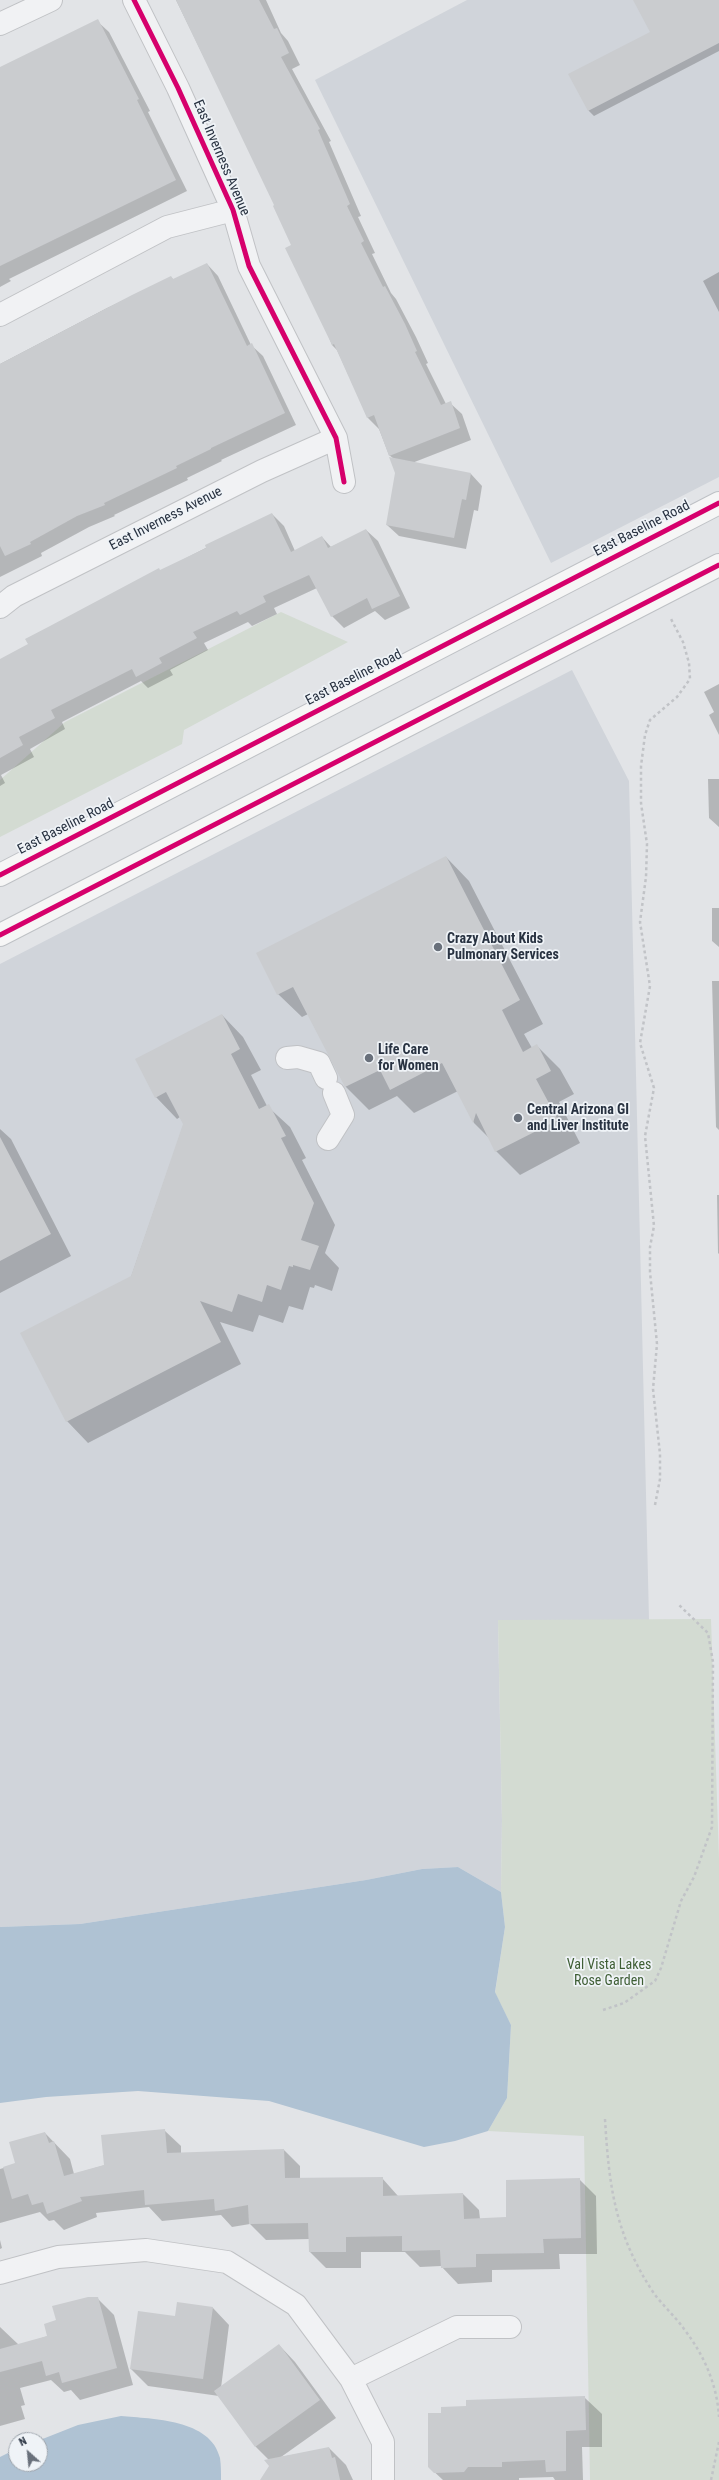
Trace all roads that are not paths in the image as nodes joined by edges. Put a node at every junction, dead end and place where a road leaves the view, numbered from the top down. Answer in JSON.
{"nodes":[{"id":1,"x":51,"y":0,"type":"edge"},
{"id":2,"x":134,"y":0,"type":"edge"},
{"id":3,"x":0,"y":24,"type":"edge"},
{"id":4,"x":233,"y":210,"type":"junction"},
{"id":5,"x":0,"y":315,"type":"edge"},
{"id":6,"x":336,"y":438,"type":"junction"},
{"id":7,"x":344,"y":482,"type":"dead end"},
{"id":8,"x":719,"y":503,"type":"edge"},
{"id":9,"x":719,"y":565,"type":"edge"},
{"id":10,"x":0,"y":607,"type":"edge"},
{"id":11,"x":0,"y":876,"type":"edge"},
{"id":12,"x":0,"y":935,"type":"edge"},
{"id":13,"x":287,"y":1058,"type":"dead end"},
{"id":14,"x":328,"y":1138,"type":"dead end"},
{"id":15,"x":0,"y":2273,"type":"edge"},
{"id":16,"x":510,"y":2327,"type":"dead end"},
{"id":17,"x":351,"y":2379,"type":"junction"},
{"id":18,"x":383,"y":2480,"type":"edge"}],
"edges":[{"from":1,"to":3,"type":"street"},
{"from":2,"to":4,"type":"street","name":"East Inverness Avenue"},
{"from":4,"to":5,"type":"street","name":"East Inverness Avenue"},
{"from":4,"to":6,"type":"street","name":"East Inverness Avenue"},
{"from":6,"to":7,"type":"street","name":"East Inverness Avenue"},
{"from":6,"to":10,"type":"street","name":"East Inverness Avenue"},
{"from":8,"to":11,"type":"main road","name":"East Baseline Road"},
{"from":9,"to":12,"type":"main road"},
{"from":13,"to":14,"type":"street"},
{"from":15,"to":17,"type":"street"},
{"from":16,"to":17,"type":"street"},
{"from":17,"to":18,"type":"street"}]}
